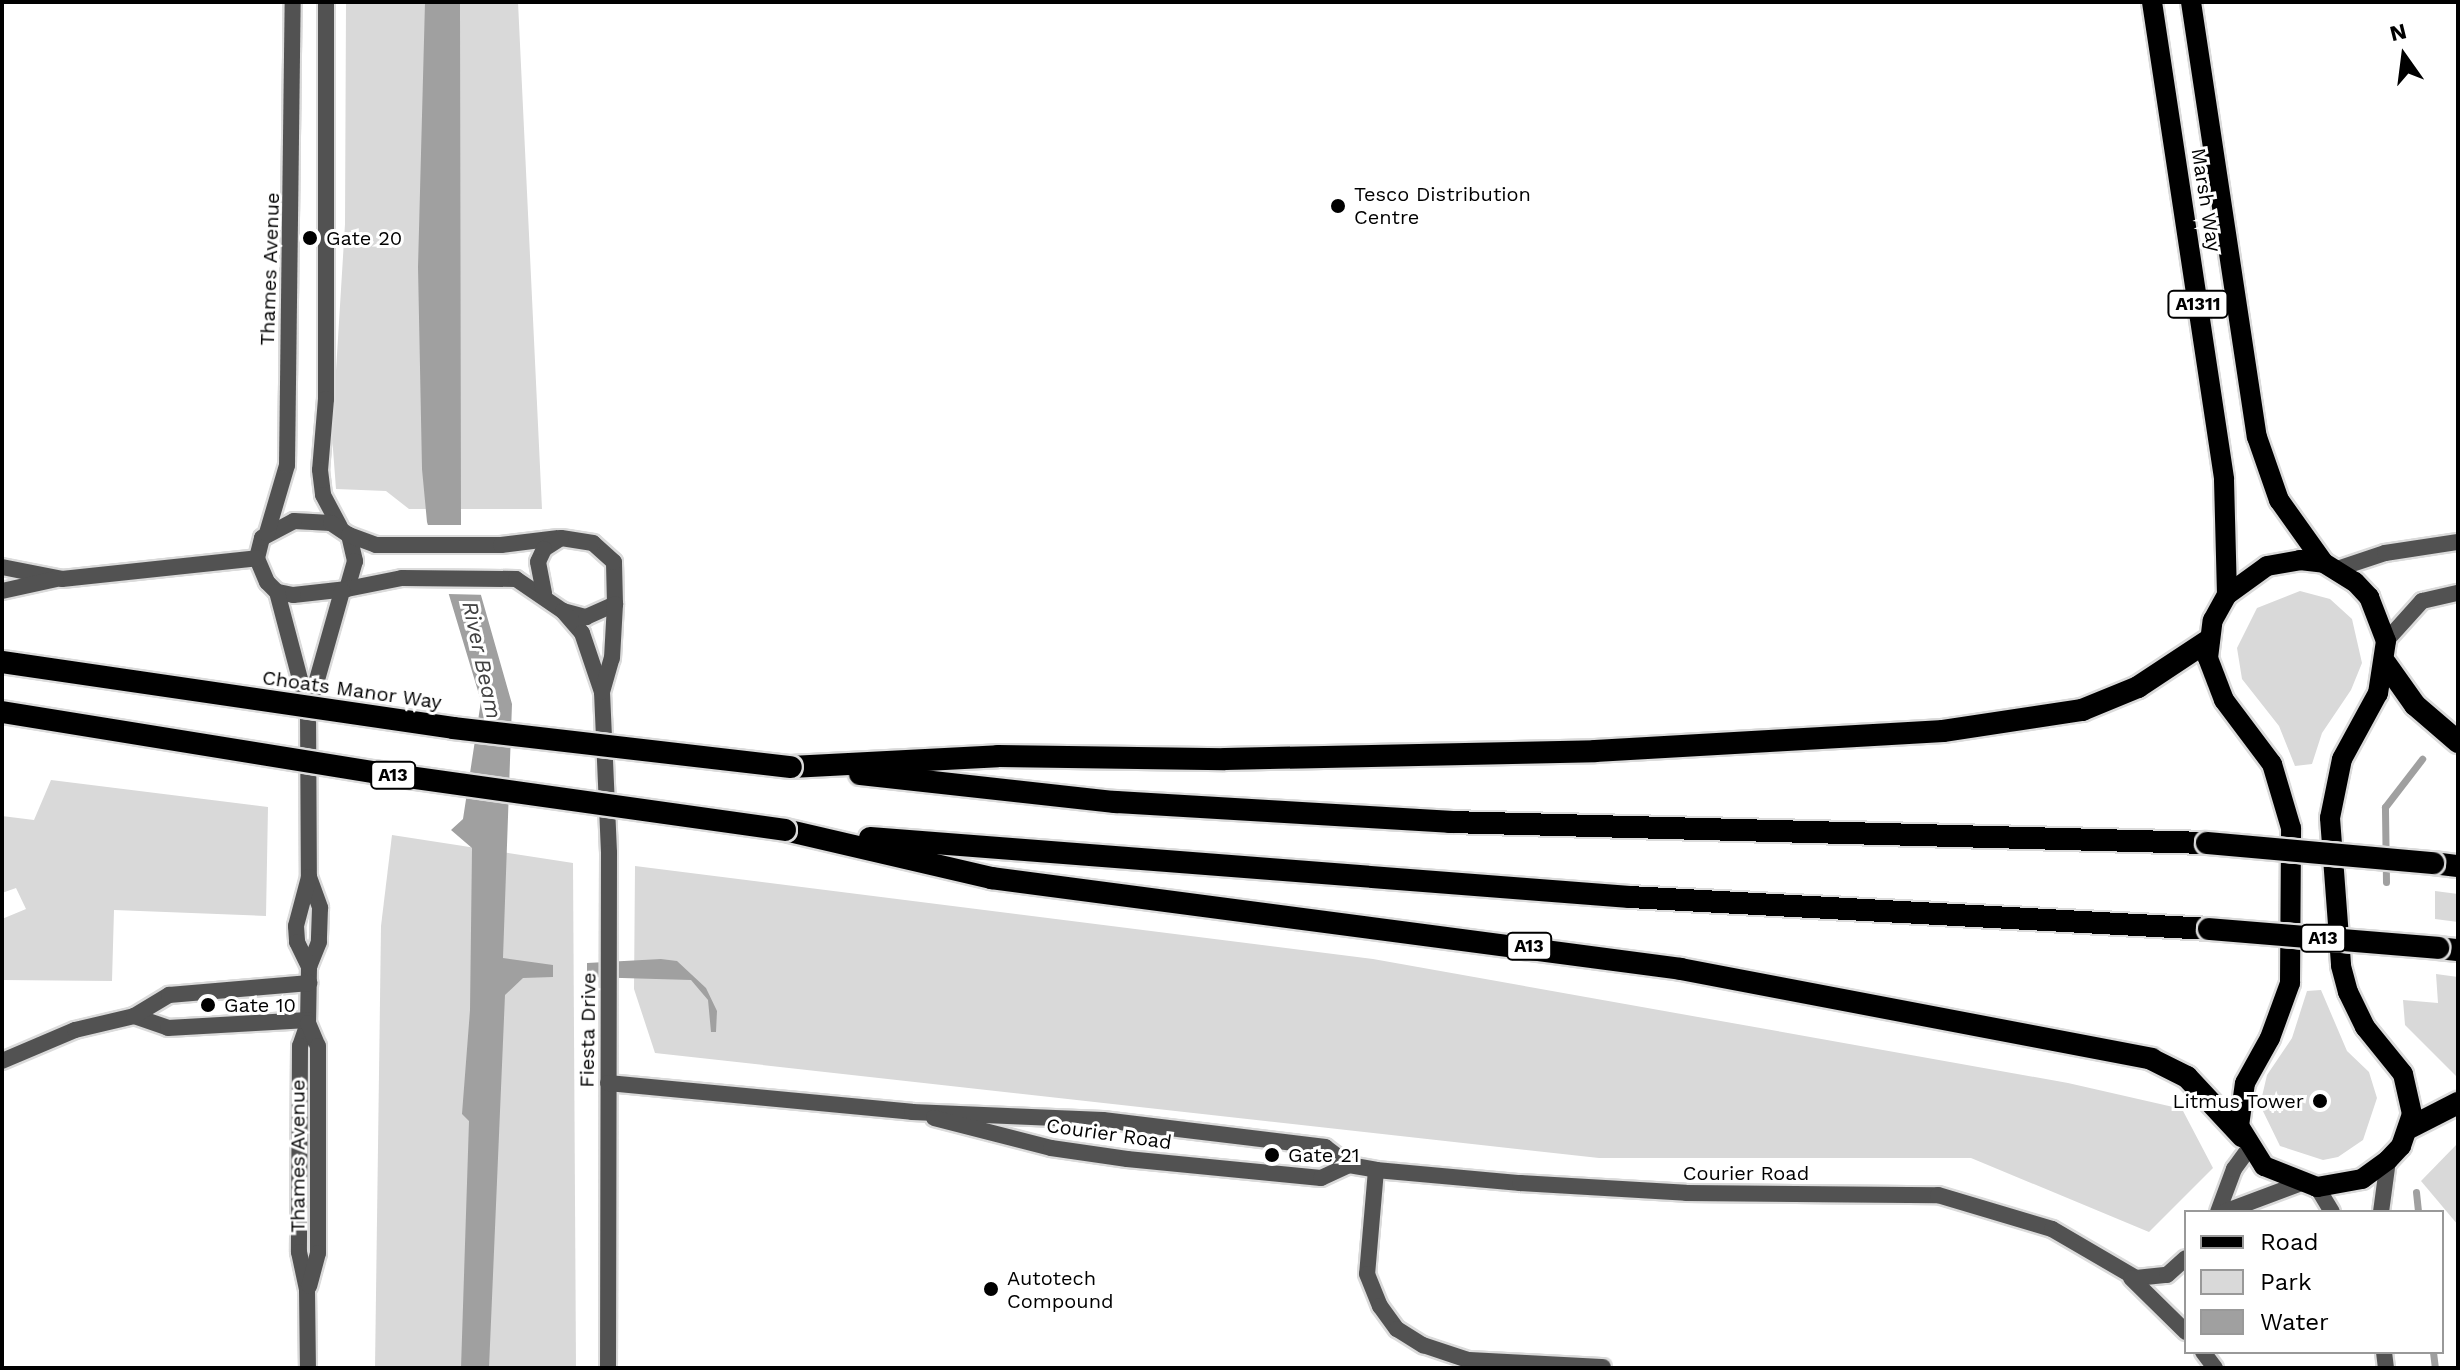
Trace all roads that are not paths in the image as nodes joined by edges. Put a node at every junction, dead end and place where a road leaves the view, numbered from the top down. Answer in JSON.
{"nodes":[{"id":1,"x":293,"y":2,"type":"edge"},
{"id":2,"x":326,"y":2,"type":"edge"},
{"id":3,"x":2192,"y":6,"type":"edge"},
{"id":4,"x":2153,"y":8,"type":"edge"},
{"id":5,"x":344,"y":531,"type":"junction"},
{"id":6,"x":267,"y":533,"type":"junction"},
{"id":7,"x":561,"y":538,"type":"junction"},
{"id":8,"x":2458,"y":542,"type":"edge"},
{"id":9,"x":257,"y":558,"type":"junction"},
{"id":10,"x":2330,"y":566,"type":"junction"},
{"id":11,"x":2,"y":567,"type":"edge"},
{"id":12,"x":57,"y":578,"type":"junction"},
{"id":13,"x":344,"y":590,"type":"junction"},
{"id":14,"x":2,"y":591,"type":"edge"},
{"id":15,"x":277,"y":592,"type":"junction"},
{"id":16,"x":544,"y":593,"type":"junction"},
{"id":17,"x":2458,"y":593,"type":"edge"},
{"id":18,"x":2227,"y":595,"type":"junction"},
{"id":19,"x":615,"y":604,"type":"junction"},
{"id":20,"x":563,"y":611,"type":"junction"},
{"id":21,"x":2209,"y":640,"type":"junction"},
{"id":22,"x":2386,"y":641,"type":"junction"},
{"id":23,"x":2,"y":662,"type":"edge"},
{"id":24,"x":2386,"y":664,"type":"junction"},
{"id":25,"x":602,"y":692,"type":"junction"},
{"id":26,"x":308,"y":709,"type":"junction"},
{"id":27,"x":2,"y":712,"type":"edge"},
{"id":28,"x":2458,"y":742,"type":"edge"},
{"id":29,"x":791,"y":767,"type":"junction"},
{"id":30,"x":785,"y":830,"type":"junction"},
{"id":31,"x":2458,"y":866,"type":"edge"},
{"id":32,"x":309,"y":877,"type":"junction"},
{"id":33,"x":2448,"y":949,"type":"edge"},
{"id":34,"x":309,"y":975,"type":"junction"},
{"id":35,"x":134,"y":1016,"type":"junction"},
{"id":36,"x":308,"y":1021,"type":"junction"},
{"id":37,"x":2,"y":1061,"type":"edge"},
{"id":38,"x":608,"y":1083,"type":"junction"},
{"id":39,"x":2458,"y":1103,"type":"edge"},
{"id":40,"x":912,"y":1112,"type":"junction"},
{"id":41,"x":2411,"y":1127,"type":"junction"},
{"id":42,"x":2246,"y":1142,"type":"junction"},
{"id":43,"x":2388,"y":1160,"type":"junction"},
{"id":44,"x":1349,"y":1165,"type":"junction"},
{"id":45,"x":1376,"y":1170,"type":"junction"},
{"id":46,"x":2309,"y":1185,"type":"junction"},
{"id":47,"x":2222,"y":1210,"type":"edge"},
{"id":48,"x":2228,"y":1210,"type":"edge"},
{"id":49,"x":2330,"y":1210,"type":"edge"},
{"id":50,"x":2381,"y":1210,"type":"edge"},
{"id":51,"x":2184,"y":1260,"type":"edge"},
{"id":52,"x":2127,"y":1274,"type":"junction"},
{"id":53,"x":2184,"y":1330,"type":"edge"},
{"id":54,"x":1603,"y":1367,"type":"edge"},
{"id":55,"x":308,"y":1368,"type":"edge"},
{"id":56,"x":608,"y":1368,"type":"edge"}],
"edges":[{"from":1,"to":6,"type":"street","name":"Thames Avenue"},
{"from":2,"to":5,"type":"street"},
{"from":3,"to":10,"type":"main road","name":"Marsh Way","number":"A1311"},
{"from":4,"to":18,"type":"main road","name":"Marsh Way","number":"A1311"},
{"from":5,"to":6,"type":"street"},
{"from":5,"to":7,"type":"street"},
{"from":5,"to":13,"type":"street"},
{"from":6,"to":9,"type":"street"},
{"from":7,"to":16,"type":"street"},
{"from":7,"to":19,"type":"street"},
{"from":8,"to":10,"type":"street"},
{"from":9,"to":12,"type":"street"},
{"from":9,"to":15,"type":"street"},
{"from":10,"to":18,"type":"main road"},
{"from":10,"to":22,"type":"main road","name":"Marsh Way"},
{"from":11,"to":12,"type":"street"},
{"from":12,"to":14,"type":"street"},
{"from":13,"to":15,"type":"street"},
{"from":13,"to":16,"type":"street"},
{"from":13,"to":26,"type":"street","name":"Thames Avenue"},
{"from":15,"to":26,"type":"street","name":"Thames Avenue"},
{"from":16,"to":20,"type":"street"},
{"from":17,"to":22,"type":"street"},
{"from":18,"to":21,"type":"main road"},
{"from":19,"to":20,"type":"street"},
{"from":19,"to":25,"type":"street","name":"Fiesta Drive"},
{"from":20,"to":25,"type":"street","name":"Fiesta Drive"},
{"from":21,"to":29,"type":"highway"},
{"from":21,"to":42,"type":"main road"},
{"from":22,"to":24,"type":"main road"},
{"from":23,"to":29,"type":"highway","name":"Choats Manor Way","bridge":true},
{"from":24,"to":28,"type":"highway"},
{"from":24,"to":41,"type":"main road"},
{"from":25,"to":38,"type":"street","name":"Fiesta Drive"},
{"from":26,"to":32,"type":"street","name":"Thames Avenue"},
{"from":27,"to":30,"type":"highway","number":"A13","bridge":true},
{"from":29,"to":31,"type":"highway","bridge":true},
{"from":30,"to":33,"type":"highway","number":"A13","bridge":true},
{"from":30,"to":42,"type":"highway","number":"A13"},
{"from":32,"to":34,"type":"street","name":"Thames Avenue"},
{"from":32,"to":34,"type":"street","name":"Thames Avenue"},
{"from":34,"to":35,"type":"street"},
{"from":34,"to":36,"type":"street","name":"Thames Avenue"},
{"from":35,"to":36,"type":"street"},
{"from":35,"to":37,"type":"street"},
{"from":36,"to":55,"type":"street","name":"Thames Avenue"},
{"from":38,"to":40,"type":"street","name":"Courier Road"},
{"from":38,"to":56,"type":"street","name":"Fiesta Drive"},
{"from":39,"to":41,"type":"highway"},
{"from":40,"to":44,"type":"street","name":"Courier Road"},
{"from":40,"to":44,"type":"street","name":"Courier Road"},
{"from":41,"to":43,"type":"main road"},
{"from":42,"to":46,"type":"main road"},
{"from":42,"to":47,"type":"street"},
{"from":43,"to":46,"type":"main road"},
{"from":43,"to":50,"type":"street"},
{"from":44,"to":45,"type":"street","name":"Courier Road"},
{"from":45,"to":52,"type":"street","name":"Courier Road"},
{"from":45,"to":54,"type":"street"},
{"from":46,"to":48,"type":"street"},
{"from":46,"to":49,"type":"street"},
{"from":51,"to":52,"type":"street","name":"Courier Road"},
{"from":52,"to":53,"type":"street","name":"Courier Road"}]}
